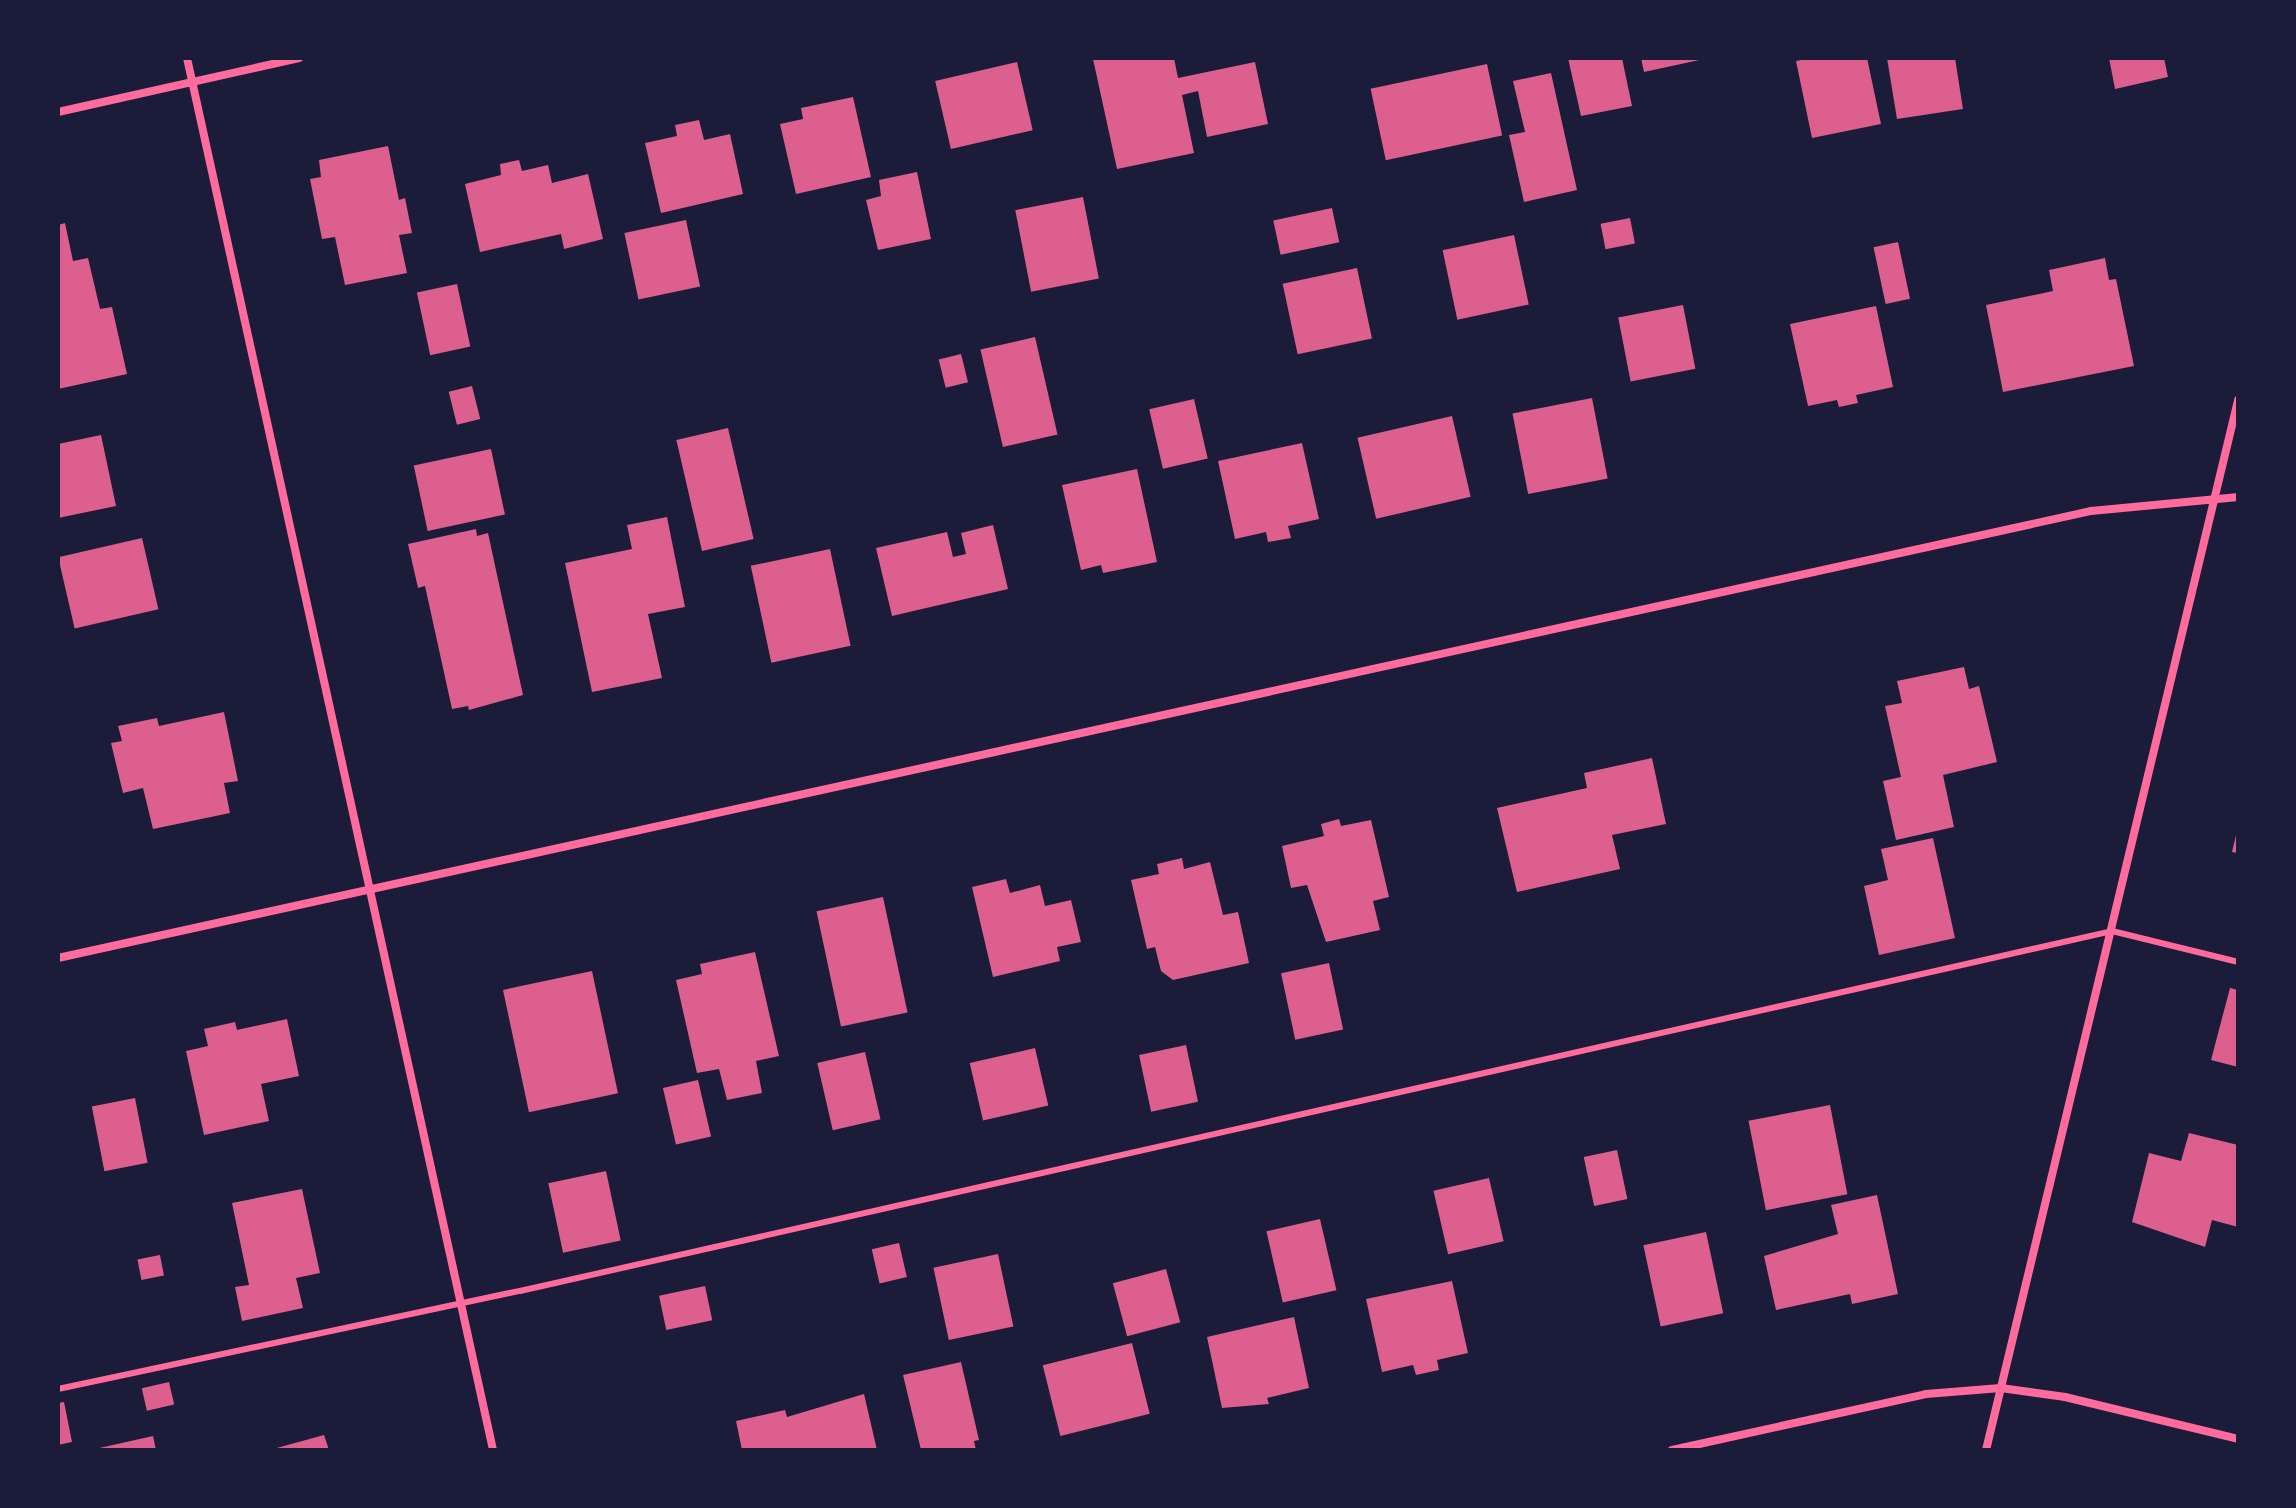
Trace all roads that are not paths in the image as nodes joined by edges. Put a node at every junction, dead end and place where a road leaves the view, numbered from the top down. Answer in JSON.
{"nodes":[{"id":1,"x":187,"y":58,"type":"edge"},
{"id":2,"x":299,"y":58,"type":"edge"},
{"id":3,"x":192,"y":82,"type":"junction"},
{"id":4,"x":58,"y":112,"type":"edge"},
{"id":5,"x":2238,"y":400,"type":"edge"},
{"id":6,"x":2215,"y":496,"type":"junction"},
{"id":7,"x":2238,"y":497,"type":"edge"},
{"id":8,"x":370,"y":889,"type":"junction"},
{"id":9,"x":2112,"y":931,"type":"junction"},
{"id":10,"x":58,"y":958,"type":"edge"},
{"id":11,"x":2238,"y":962,"type":"edge"},
{"id":12,"x":461,"y":1304,"type":"junction"},
{"id":13,"x":2001,"y":1388,"type":"junction"},
{"id":14,"x":58,"y":1389,"type":"edge"},
{"id":15,"x":2238,"y":1439,"type":"edge"},
{"id":16,"x":493,"y":1450,"type":"edge"},
{"id":17,"x":1672,"y":1450,"type":"edge"},
{"id":18,"x":1986,"y":1450,"type":"edge"}],
"edges":[{"from":1,"to":3,"type":"street"},
{"from":2,"to":3,"type":"street"},
{"from":3,"to":4,"type":"street"},
{"from":3,"to":8,"type":"street"},
{"from":5,"to":6,"type":"street"},
{"from":6,"to":7,"type":"street"},
{"from":6,"to":8,"type":"street"},
{"from":6,"to":9,"type":"street"},
{"from":8,"to":10,"type":"street"},
{"from":8,"to":12,"type":"street"},
{"from":9,"to":11,"type":"lane"},
{"from":9,"to":12,"type":"lane"},
{"from":9,"to":13,"type":"street"},
{"from":12,"to":14,"type":"lane"},
{"from":12,"to":16,"type":"street"},
{"from":13,"to":15,"type":"street"},
{"from":13,"to":17,"type":"street"},
{"from":13,"to":18,"type":"street"}]}
